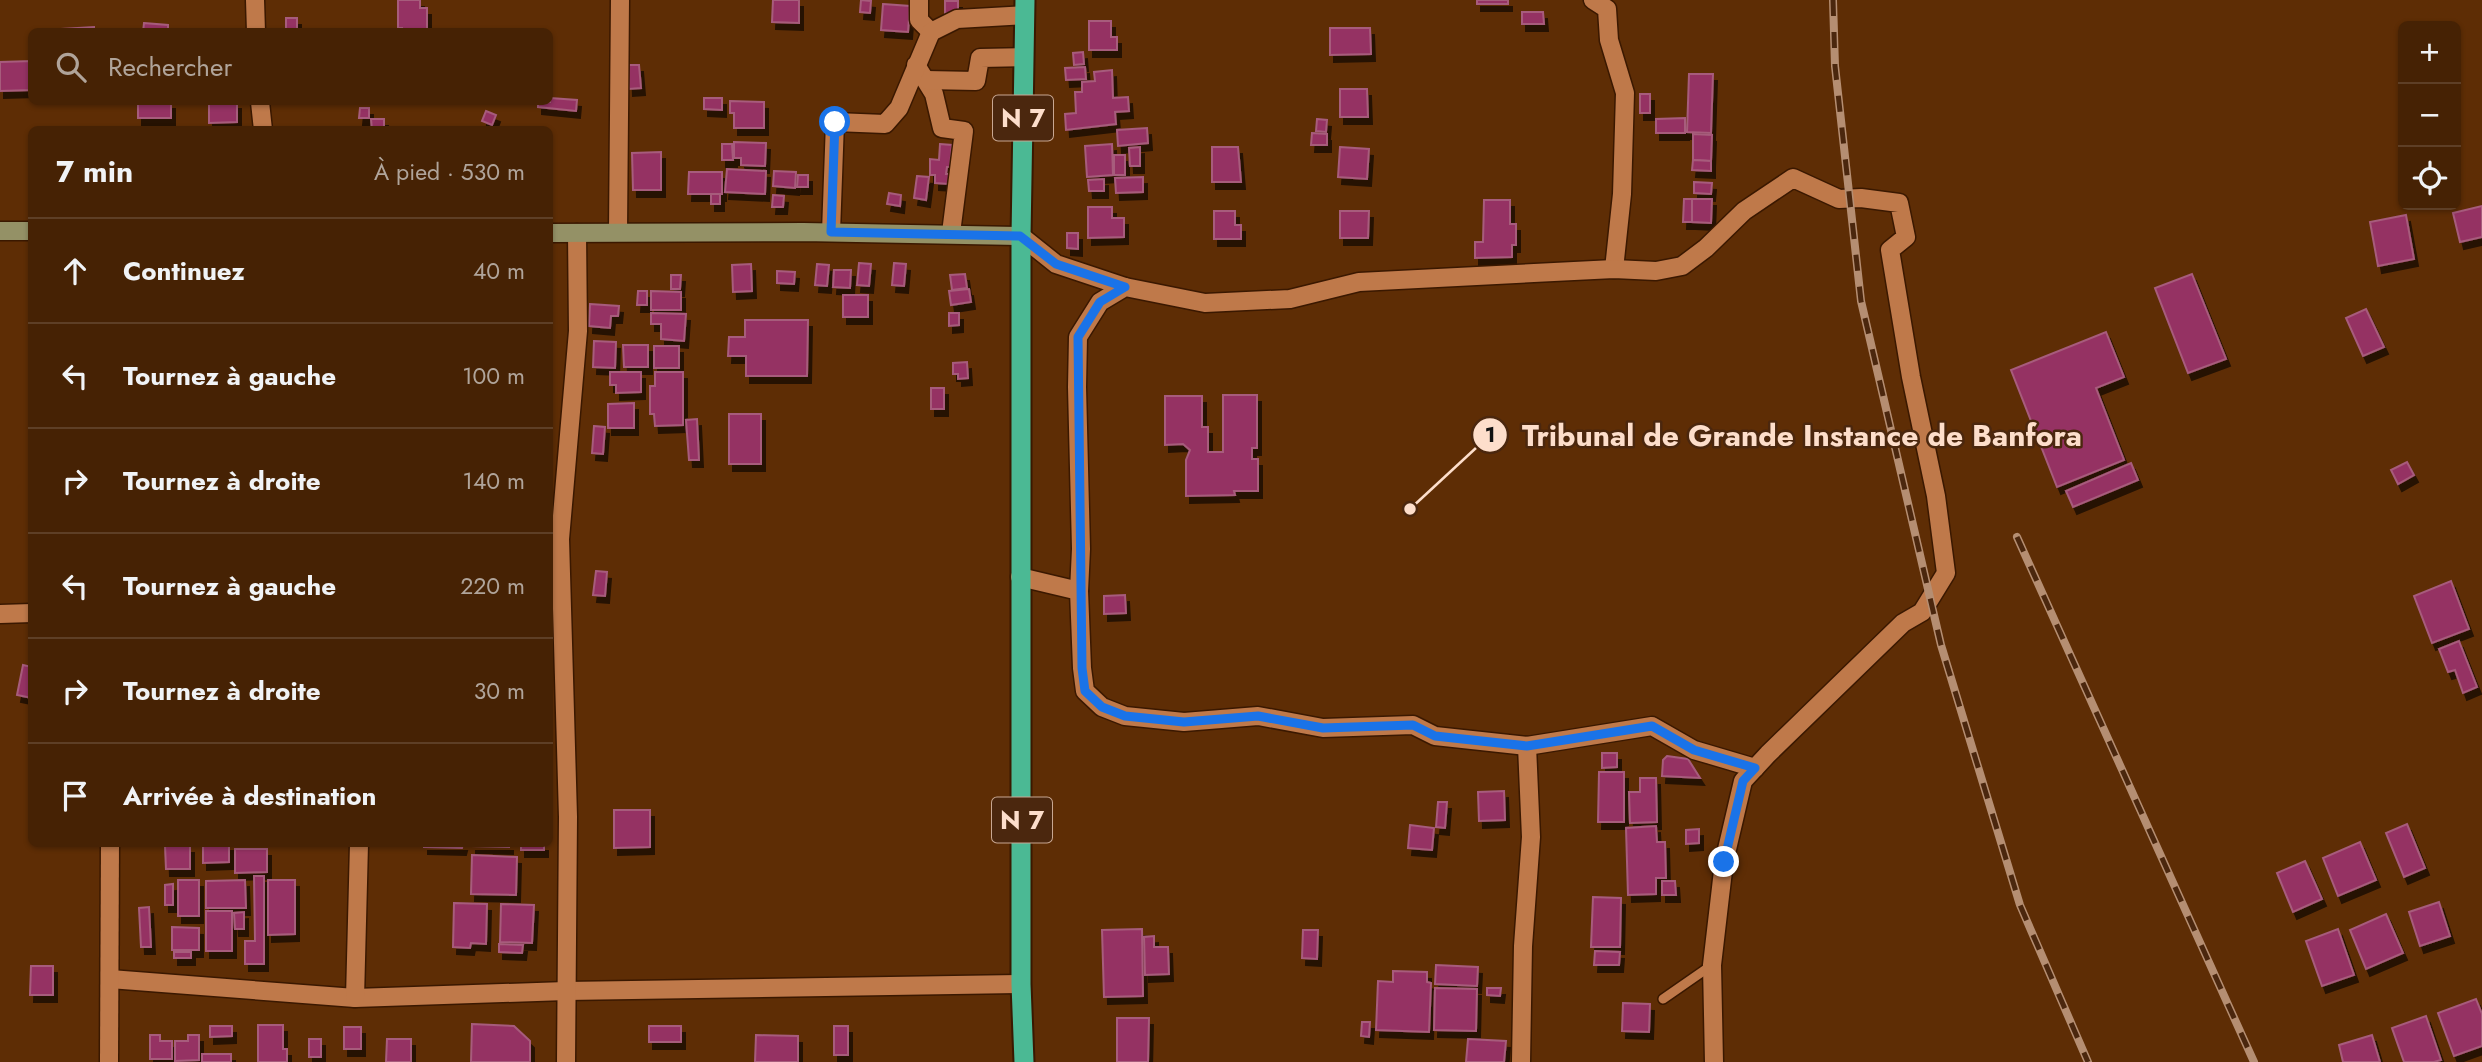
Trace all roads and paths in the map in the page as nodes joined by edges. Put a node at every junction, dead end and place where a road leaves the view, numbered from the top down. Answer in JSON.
{"nodes":[{"id":1,"x":255,"y":0,"type":"edge"},
{"id":2,"x":620,"y":0,"type":"edge"},
{"id":3,"x":919,"y":0,"type":"edge"},
{"id":4,"x":1593,"y":0,"type":"edge"},
{"id":5,"x":1025,"y":7,"type":"edge"},
{"id":6,"x":256,"y":28,"type":"edge"},
{"id":7,"x":931,"y":32,"type":"junction"},
{"id":8,"x":1024,"y":57,"type":"junction"},
{"id":9,"x":921,"y":73,"type":"junction"},
{"id":10,"x":260,"y":105,"type":"edge"},
{"id":11,"x":263,"y":126,"type":"edge"},
{"id":12,"x":0,"y":231,"type":"edge"},
{"id":13,"x":28,"y":231,"type":"edge"},
{"id":14,"x":618,"y":232,"type":"junction"},
{"id":15,"x":831,"y":232,"type":"junction"},
{"id":16,"x":553,"y":233,"type":"edge"},
{"id":17,"x":577,"y":233,"type":"junction"},
{"id":18,"x":951,"y":233,"type":"junction"},
{"id":19,"x":1020,"y":236,"type":"junction"},
{"id":20,"x":1614,"y":269,"type":"junction"},
{"id":21,"x":1125,"y":287,"type":"junction"},
{"id":22,"x":555,"y":539,"type":"edge"},
{"id":23,"x":1020,"y":577,"type":"junction"},
{"id":24,"x":1079,"y":591,"type":"junction"},
{"id":25,"x":28,"y":613,"type":"edge"},
{"id":26,"x":0,"y":614,"type":"edge"},
{"id":27,"x":1527,"y":746,"type":"junction"},
{"id":28,"x":1755,"y":768,"type":"junction"},
{"id":29,"x":110,"y":847,"type":"edge"},
{"id":30,"x":359,"y":847,"type":"edge"},
{"id":31,"x":1712,"y":965,"type":"junction"},
{"id":32,"x":110,"y":979,"type":"junction"},
{"id":33,"x":1021,"y":984,"type":"junction"},
{"id":34,"x":566,"y":990,"type":"junction"},
{"id":35,"x":355,"y":998,"type":"junction"},
{"id":36,"x":1663,"y":999,"type":"dead end"},
{"id":37,"x":109,"y":1062,"type":"edge"},
{"id":38,"x":566,"y":1062,"type":"edge"},
{"id":39,"x":1024,"y":1062,"type":"edge"},
{"id":40,"x":1521,"y":1062,"type":"edge"},
{"id":41,"x":1714,"y":1062,"type":"edge"}],
"edges":[{"from":1,"to":6,"type":"street"},
{"from":2,"to":14,"type":"street"},
{"from":3,"to":7,"type":"street"},
{"from":4,"to":20,"type":"street"},
{"from":5,"to":7,"type":"street"},
{"from":5,"to":8,"type":"highway","number":"N 7"},
{"from":7,"to":9,"type":"street"},
{"from":8,"to":9,"type":"street"},
{"from":8,"to":19,"type":"highway","number":"N 7"},
{"from":9,"to":15,"type":"street"},
{"from":9,"to":18,"type":"street"},
{"from":10,"to":11,"type":"street"},
{"from":12,"to":13,"type":"main road"},
{"from":14,"to":15,"type":"main road"},
{"from":14,"to":17,"type":"main road"},
{"from":15,"to":18,"type":"main road"},
{"from":16,"to":17,"type":"main road"},
{"from":17,"to":22,"type":"street"},
{"from":18,"to":19,"type":"main road"},
{"from":19,"to":21,"type":"street"},
{"from":19,"to":23,"type":"highway","number":"N 7"},
{"from":20,"to":21,"type":"street"},
{"from":20,"to":28,"type":"street"},
{"from":21,"to":24,"type":"street"},
{"from":22,"to":34,"type":"street"},
{"from":23,"to":24,"type":"street"},
{"from":23,"to":33,"type":"highway","number":"N 7"},
{"from":24,"to":27,"type":"street"},
{"from":25,"to":26,"type":"street"},
{"from":27,"to":28,"type":"street"},
{"from":27,"to":40,"type":"street"},
{"from":28,"to":31,"type":"street"},
{"from":29,"to":32,"type":"street"},
{"from":30,"to":35,"type":"street"},
{"from":31,"to":36,"type":"lane"},
{"from":31,"to":41,"type":"street"},
{"from":32,"to":35,"type":"street"},
{"from":32,"to":37,"type":"street"},
{"from":33,"to":34,"type":"street"},
{"from":33,"to":39,"type":"highway","number":"N 7"},
{"from":34,"to":35,"type":"street"},
{"from":34,"to":38,"type":"street"}]}
